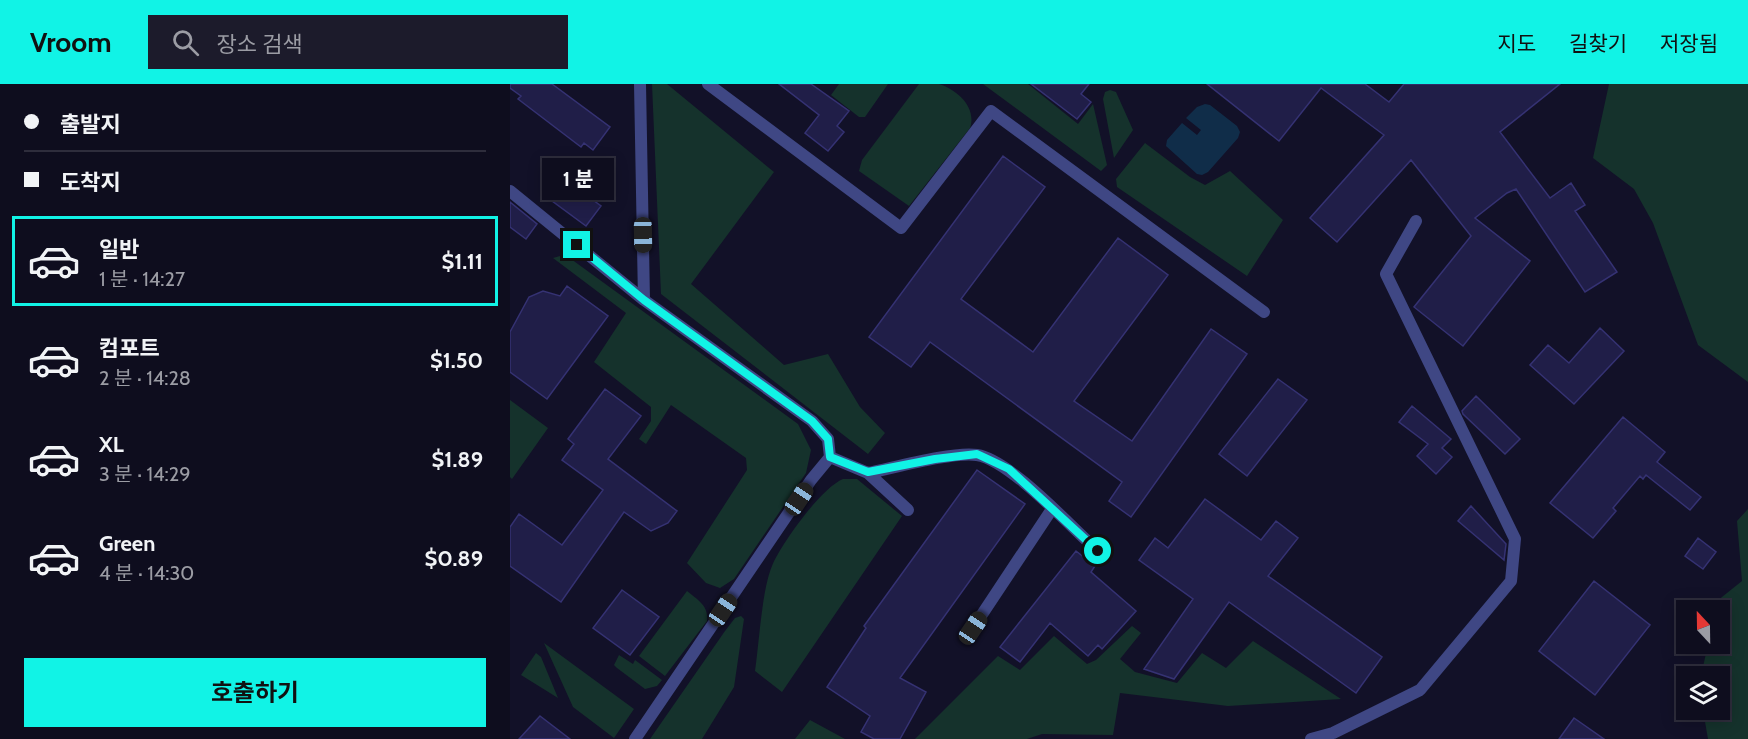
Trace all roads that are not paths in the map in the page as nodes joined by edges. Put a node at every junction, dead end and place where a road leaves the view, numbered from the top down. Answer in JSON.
{"nodes":[{"id":1,"x":640,"y":84,"type":"edge"},
{"id":2,"x":708,"y":84,"type":"edge"},
{"id":3,"x":510,"y":191,"type":"edge"},
{"id":4,"x":1416,"y":221,"type":"dead end"},
{"id":5,"x":644,"y":300,"type":"junction"},
{"id":6,"x":1264,"y":312,"type":"dead end"},
{"id":7,"x":830,"y":457,"type":"junction"},
{"id":8,"x":868,"y":472,"type":"junction"},
{"id":9,"x":1052,"y":509,"type":"junction"},
{"id":10,"x":908,"y":510,"type":"dead end"},
{"id":11,"x":1098,"y":551,"type":"dead end"},
{"id":12,"x":973,"y":628,"type":"dead end"},
{"id":13,"x":635,"y":739,"type":"edge"},
{"id":14,"x":1311,"y":739,"type":"edge"}],
"edges":[{"from":1,"to":5,"type":"street"},
{"from":2,"to":6,"type":"street"},
{"from":3,"to":5,"type":"street"},
{"from":4,"to":14,"type":"street"},
{"from":5,"to":7,"type":"street"},
{"from":7,"to":8,"type":"street"},
{"from":7,"to":13,"type":"street"},
{"from":8,"to":9,"type":"street"},
{"from":8,"to":10,"type":"street"},
{"from":9,"to":11,"type":"street"},
{"from":9,"to":12,"type":"street"}]}
